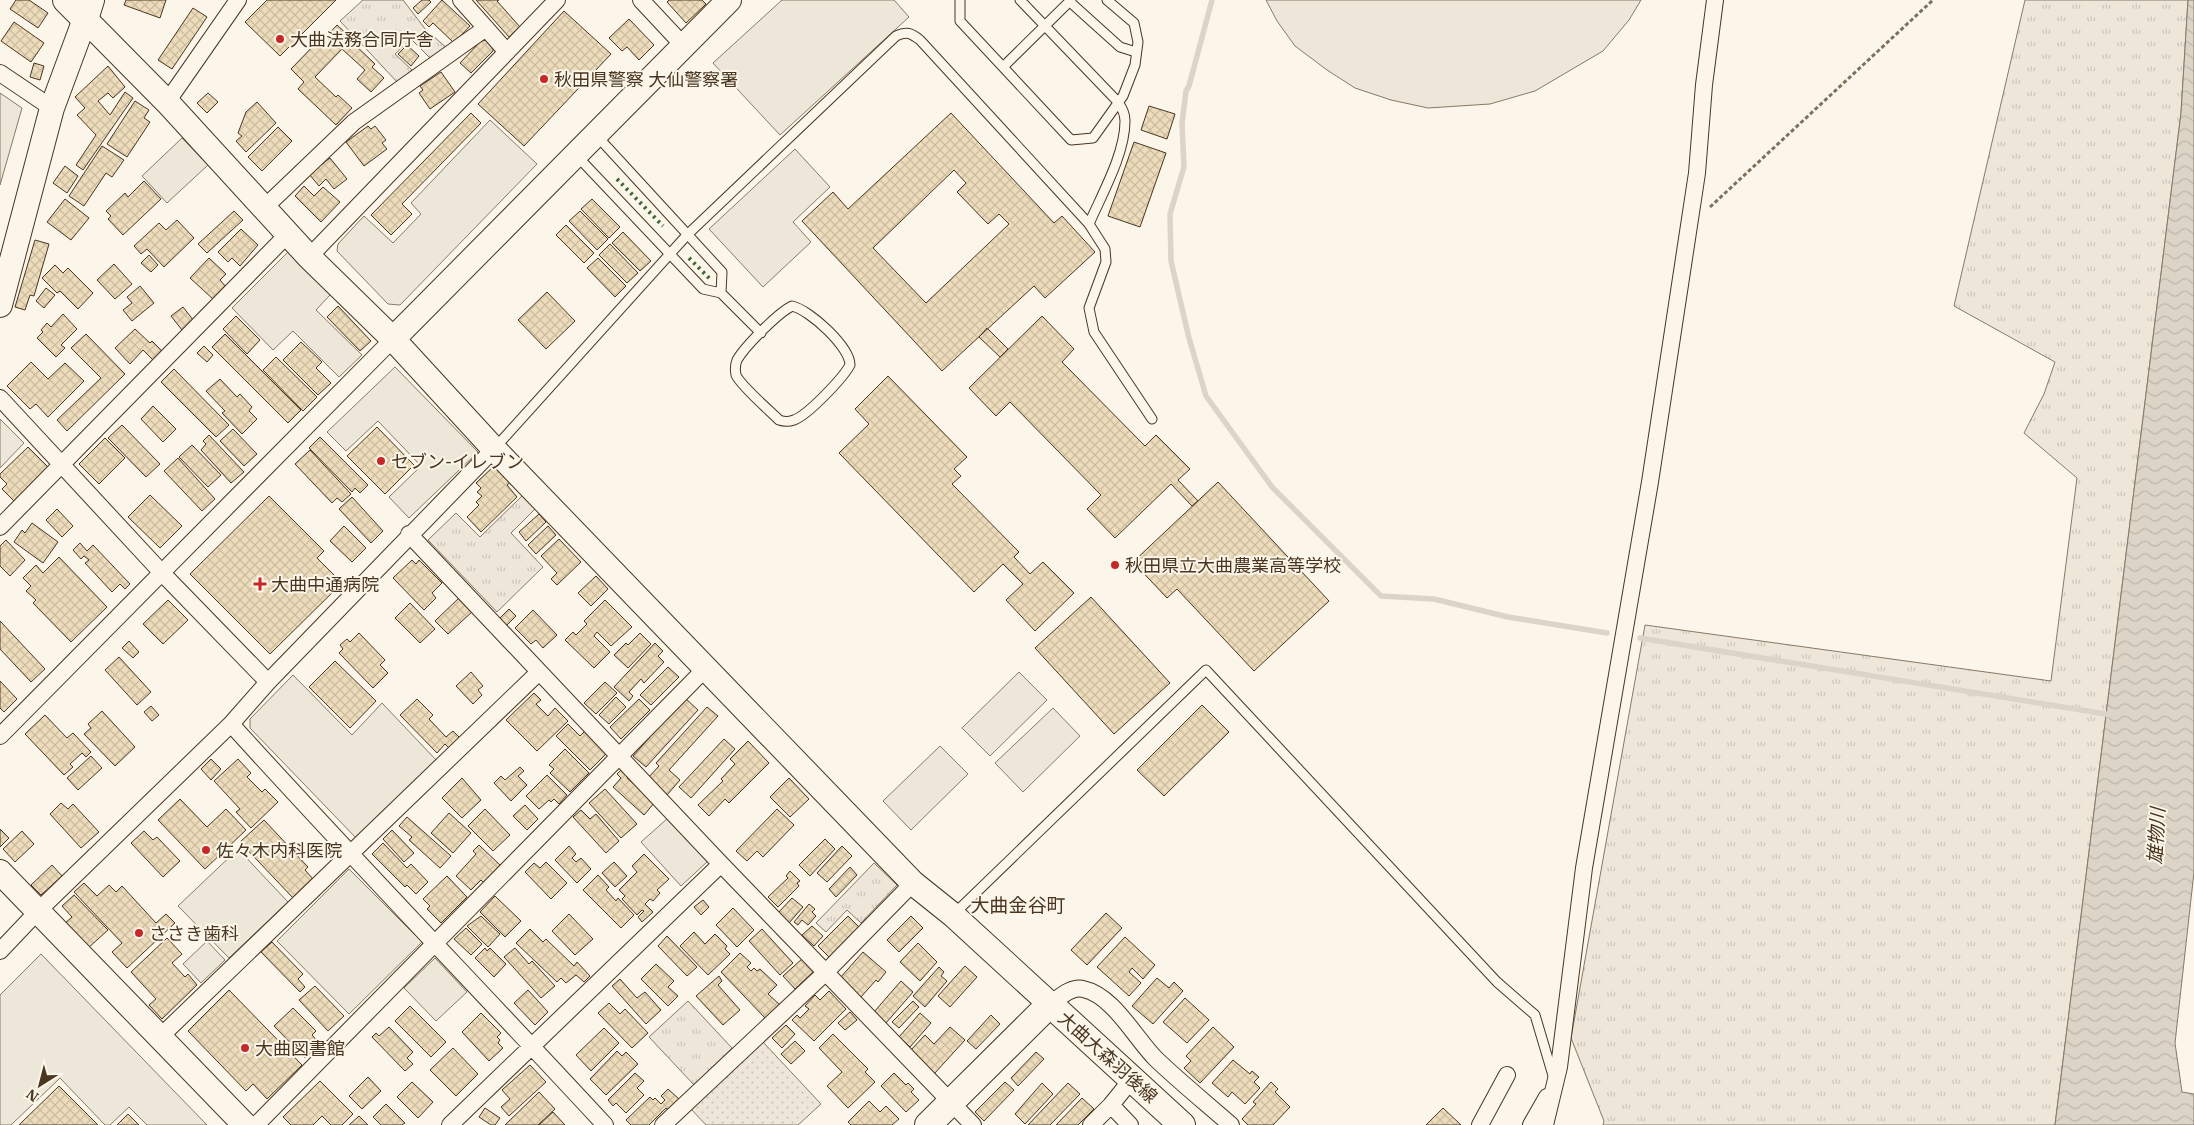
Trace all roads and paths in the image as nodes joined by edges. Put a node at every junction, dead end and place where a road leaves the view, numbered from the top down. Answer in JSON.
{"nodes":[{"id":1,"x":66,"y":0,"type":"edge"},
{"id":2,"x":238,"y":0,"type":"edge"},
{"id":3,"x":461,"y":0,"type":"edge"},
{"id":4,"x":557,"y":0,"type":"edge"},
{"id":5,"x":641,"y":0,"type":"edge"},
{"id":6,"x":729,"y":0,"type":"edge"},
{"id":7,"x":960,"y":0,"type":"edge"},
{"id":8,"x":1020,"y":0,"type":"edge"},
{"id":9,"x":1107,"y":0,"type":"edge"},
{"id":10,"x":1715,"y":0,"type":"edge"},
{"id":11,"x":1933,"y":0,"type":"edge"},
{"id":12,"x":1070,"y":1,"type":"edge"},
{"id":13,"x":88,"y":9,"type":"edge"},
{"id":14,"x":1045,"y":26,"type":"junction"},
{"id":15,"x":486,"y":28,"type":"junction"},
{"id":16,"x":683,"y":45,"type":"junction"},
{"id":17,"x":507,"y":52,"type":"junction"},
{"id":18,"x":1136,"y":52,"type":"junction"},
{"id":19,"x":1003,"y":67,"type":"junction"},
{"id":20,"x":0,"y":73,"type":"edge"},
{"id":21,"x":167,"y":102,"type":"junction"},
{"id":22,"x":1118,"y":102,"type":"junction"},
{"id":23,"x":52,"y":108,"type":"junction"},
{"id":24,"x":595,"y":134,"type":"junction"},
{"id":25,"x":575,"y":154,"type":"junction"},
{"id":26,"x":264,"y":208,"type":"junction"},
{"id":27,"x":1089,"y":224,"type":"junction"},
{"id":28,"x":1689,"y":226,"type":"junction"},
{"id":29,"x":288,"y":234,"type":"junction"},
{"id":30,"x":687,"y":235,"type":"junction"},
{"id":31,"x":670,"y":254,"type":"junction"},
{"id":32,"x":309,"y":257,"type":"junction"},
{"id":33,"x":721,"y":293,"type":"junction"},
{"id":34,"x":0,"y":305,"type":"edge"},
{"id":35,"x":761,"y":333,"type":"junction"},
{"id":36,"x":393,"y":339,"type":"junction"},
{"id":37,"x":0,"y":398,"type":"edge"},
{"id":38,"x":1152,"y":419,"type":"dead end"},
{"id":39,"x":494,"y":449,"type":"junction"},
{"id":40,"x":63,"y":464,"type":"junction"},
{"id":41,"x":0,"y":528,"type":"edge"},
{"id":42,"x":409,"y":534,"type":"junction"},
{"id":43,"x":163,"y":574,"type":"junction"},
{"id":44,"x":704,"y":669,"type":"junction"},
{"id":45,"x":538,"y":673,"type":"junction"},
{"id":46,"x":268,"y":682,"type":"junction"},
{"id":47,"x":231,"y":724,"type":"junction"},
{"id":48,"x":0,"y":736,"type":"edge"},
{"id":49,"x":618,"y":756,"type":"junction"},
{"id":50,"x":350,"y":856,"type":"junction"},
{"id":51,"x":720,"y":864,"type":"junction"},
{"id":52,"x":0,"y":872,"type":"edge"},
{"id":53,"x":913,"y":883,"type":"junction"},
{"id":54,"x":38,"y":911,"type":"junction"},
{"id":55,"x":953,"y":915,"type":"junction"},
{"id":56,"x":435,"y":943,"type":"junction"},
{"id":57,"x":0,"y":951,"type":"edge"},
{"id":58,"x":825,"y":973,"type":"junction"},
{"id":59,"x":1050,"y":1004,"type":"junction"},
{"id":60,"x":160,"y":1037,"type":"junction"},
{"id":61,"x":531,"y":1045,"type":"junction"},
{"id":62,"x":1507,"y":1075,"type":"dead end"},
{"id":63,"x":1132,"y":1079,"type":"junction"},
{"id":64,"x":1555,"y":1084,"type":"junction"},
{"id":65,"x":952,"y":1103,"type":"junction"},
{"id":66,"x":1110,"y":1105,"type":"junction"},
{"id":67,"x":244,"y":1125,"type":"edge"},
{"id":68,"x":256,"y":1125,"type":"edge"},
{"id":69,"x":450,"y":1125,"type":"edge"},
{"id":70,"x":605,"y":1125,"type":"edge"},
{"id":71,"x":663,"y":1125,"type":"edge"},
{"id":72,"x":928,"y":1125,"type":"edge"},
{"id":73,"x":973,"y":1125,"type":"edge"},
{"id":74,"x":1091,"y":1125,"type":"edge"},
{"id":75,"x":1130,"y":1125,"type":"edge"},
{"id":76,"x":1182,"y":1125,"type":"edge"},
{"id":77,"x":1231,"y":1125,"type":"edge"},
{"id":78,"x":1480,"y":1125,"type":"edge"},
{"id":79,"x":1531,"y":1125,"type":"edge"},
{"id":80,"x":1546,"y":1125,"type":"edge"}],
"edges":[{"from":1,"to":13,"type":"main road"},
{"from":2,"to":21,"type":"street"},
{"from":3,"to":15,"type":"street"},
{"from":4,"to":17,"type":"street"},
{"from":5,"to":16,"type":"street"},
{"from":6,"to":16,"type":"street"},
{"from":7,"to":19,"type":"lane"},
{"from":8,"to":14,"type":"lane"},
{"from":9,"to":18,"type":"lane"},
{"from":10,"to":28,"type":"street"},
{"from":11,"to":28,"type":"path"},
{"from":12,"to":14,"type":"lane"},
{"from":12,"to":18,"type":"lane"},
{"from":13,"to":21,"type":"street"},
{"from":13,"to":23,"type":"street"},
{"from":14,"to":19,"type":"lane"},
{"from":14,"to":22,"type":"lane"},
{"from":15,"to":17,"type":"street"},
{"from":15,"to":26,"type":"street"},
{"from":16,"to":24,"type":"street"},
{"from":17,"to":32,"type":"street"},
{"from":18,"to":22,"type":"lane"},
{"from":19,"to":22,"type":"lane"},
{"from":20,"to":23,"type":"street"},
{"from":21,"to":26,"type":"street"},
{"from":22,"to":27,"type":"lane"},
{"from":23,"to":34,"type":"street"},
{"from":24,"to":25,"type":"street"},
{"from":24,"to":30,"type":"lane"},
{"from":25,"to":31,"type":"lane"},
{"from":25,"to":36,"type":"street"},
{"from":26,"to":29,"type":"street"},
{"from":27,"to":30,"type":"lane"},
{"from":27,"to":38,"type":"lane"},
{"from":28,"to":64,"type":"street"},
{"from":29,"to":32,"type":"street"},
{"from":29,"to":40,"type":"street"},
{"from":30,"to":31,"type":"lane"},
{"from":30,"to":33,"type":"lane"},
{"from":31,"to":33,"type":"lane"},
{"from":31,"to":39,"type":"lane"},
{"from":32,"to":36,"type":"street"},
{"from":33,"to":35,"type":"lane"},
{"from":35,"to":35,"type":"lane"},
{"from":36,"to":39,"type":"street"},
{"from":36,"to":43,"type":"street"},
{"from":37,"to":40,"type":"street"},
{"from":39,"to":42,"type":"street"},
{"from":39,"to":44,"type":"street"},
{"from":40,"to":41,"type":"street"},
{"from":40,"to":43,"type":"street"},
{"from":42,"to":45,"type":"street"},
{"from":42,"to":46,"type":"street"},
{"from":43,"to":46,"type":"street"},
{"from":43,"to":48,"type":"street"},
{"from":44,"to":49,"type":"street"},
{"from":44,"to":53,"type":"street"},
{"from":45,"to":49,"type":"street"},
{"from":45,"to":50,"type":"street"},
{"from":46,"to":47,"type":"street"},
{"from":47,"to":50,"type":"street"},
{"from":47,"to":54,"type":"street"},
{"from":49,"to":51,"type":"street"},
{"from":49,"to":56,"type":"street"},
{"from":50,"to":56,"type":"street"},
{"from":50,"to":60,"type":"street"},
{"from":51,"to":58,"type":"street"},
{"from":51,"to":61,"type":"street"},
{"from":52,"to":54,"type":"street"},
{"from":53,"to":55,"type":"street"},
{"from":53,"to":58,"type":"street"},
{"from":54,"to":57,"type":"street"},
{"from":54,"to":60,"type":"street"},
{"from":55,"to":59,"type":"street"},
{"from":55,"to":64,"type":"lane"},
{"from":56,"to":61,"type":"street"},
{"from":56,"to":68,"type":"street"},
{"from":58,"to":65,"type":"street"},
{"from":58,"to":71,"type":"street"},
{"from":59,"to":63,"type":"main road","name":"大曲大森羽後線"},
{"from":59,"to":65,"type":"main road","name":"大曲大森羽後線"},
{"from":59,"to":77,"type":"street"},
{"from":60,"to":67,"type":"street"},
{"from":61,"to":69,"type":"street"},
{"from":61,"to":70,"type":"street"},
{"from":62,"to":78,"type":"street"},
{"from":63,"to":66,"type":"street"},
{"from":63,"to":76,"type":"main road","name":"大曲大森羽後線"},
{"from":64,"to":79,"type":"street"},
{"from":64,"to":80,"type":"street"},
{"from":65,"to":72,"type":"main road","name":"大曲大森羽後線"},
{"from":65,"to":73,"type":"street"},
{"from":66,"to":74,"type":"street"},
{"from":66,"to":75,"type":"street"}]}
